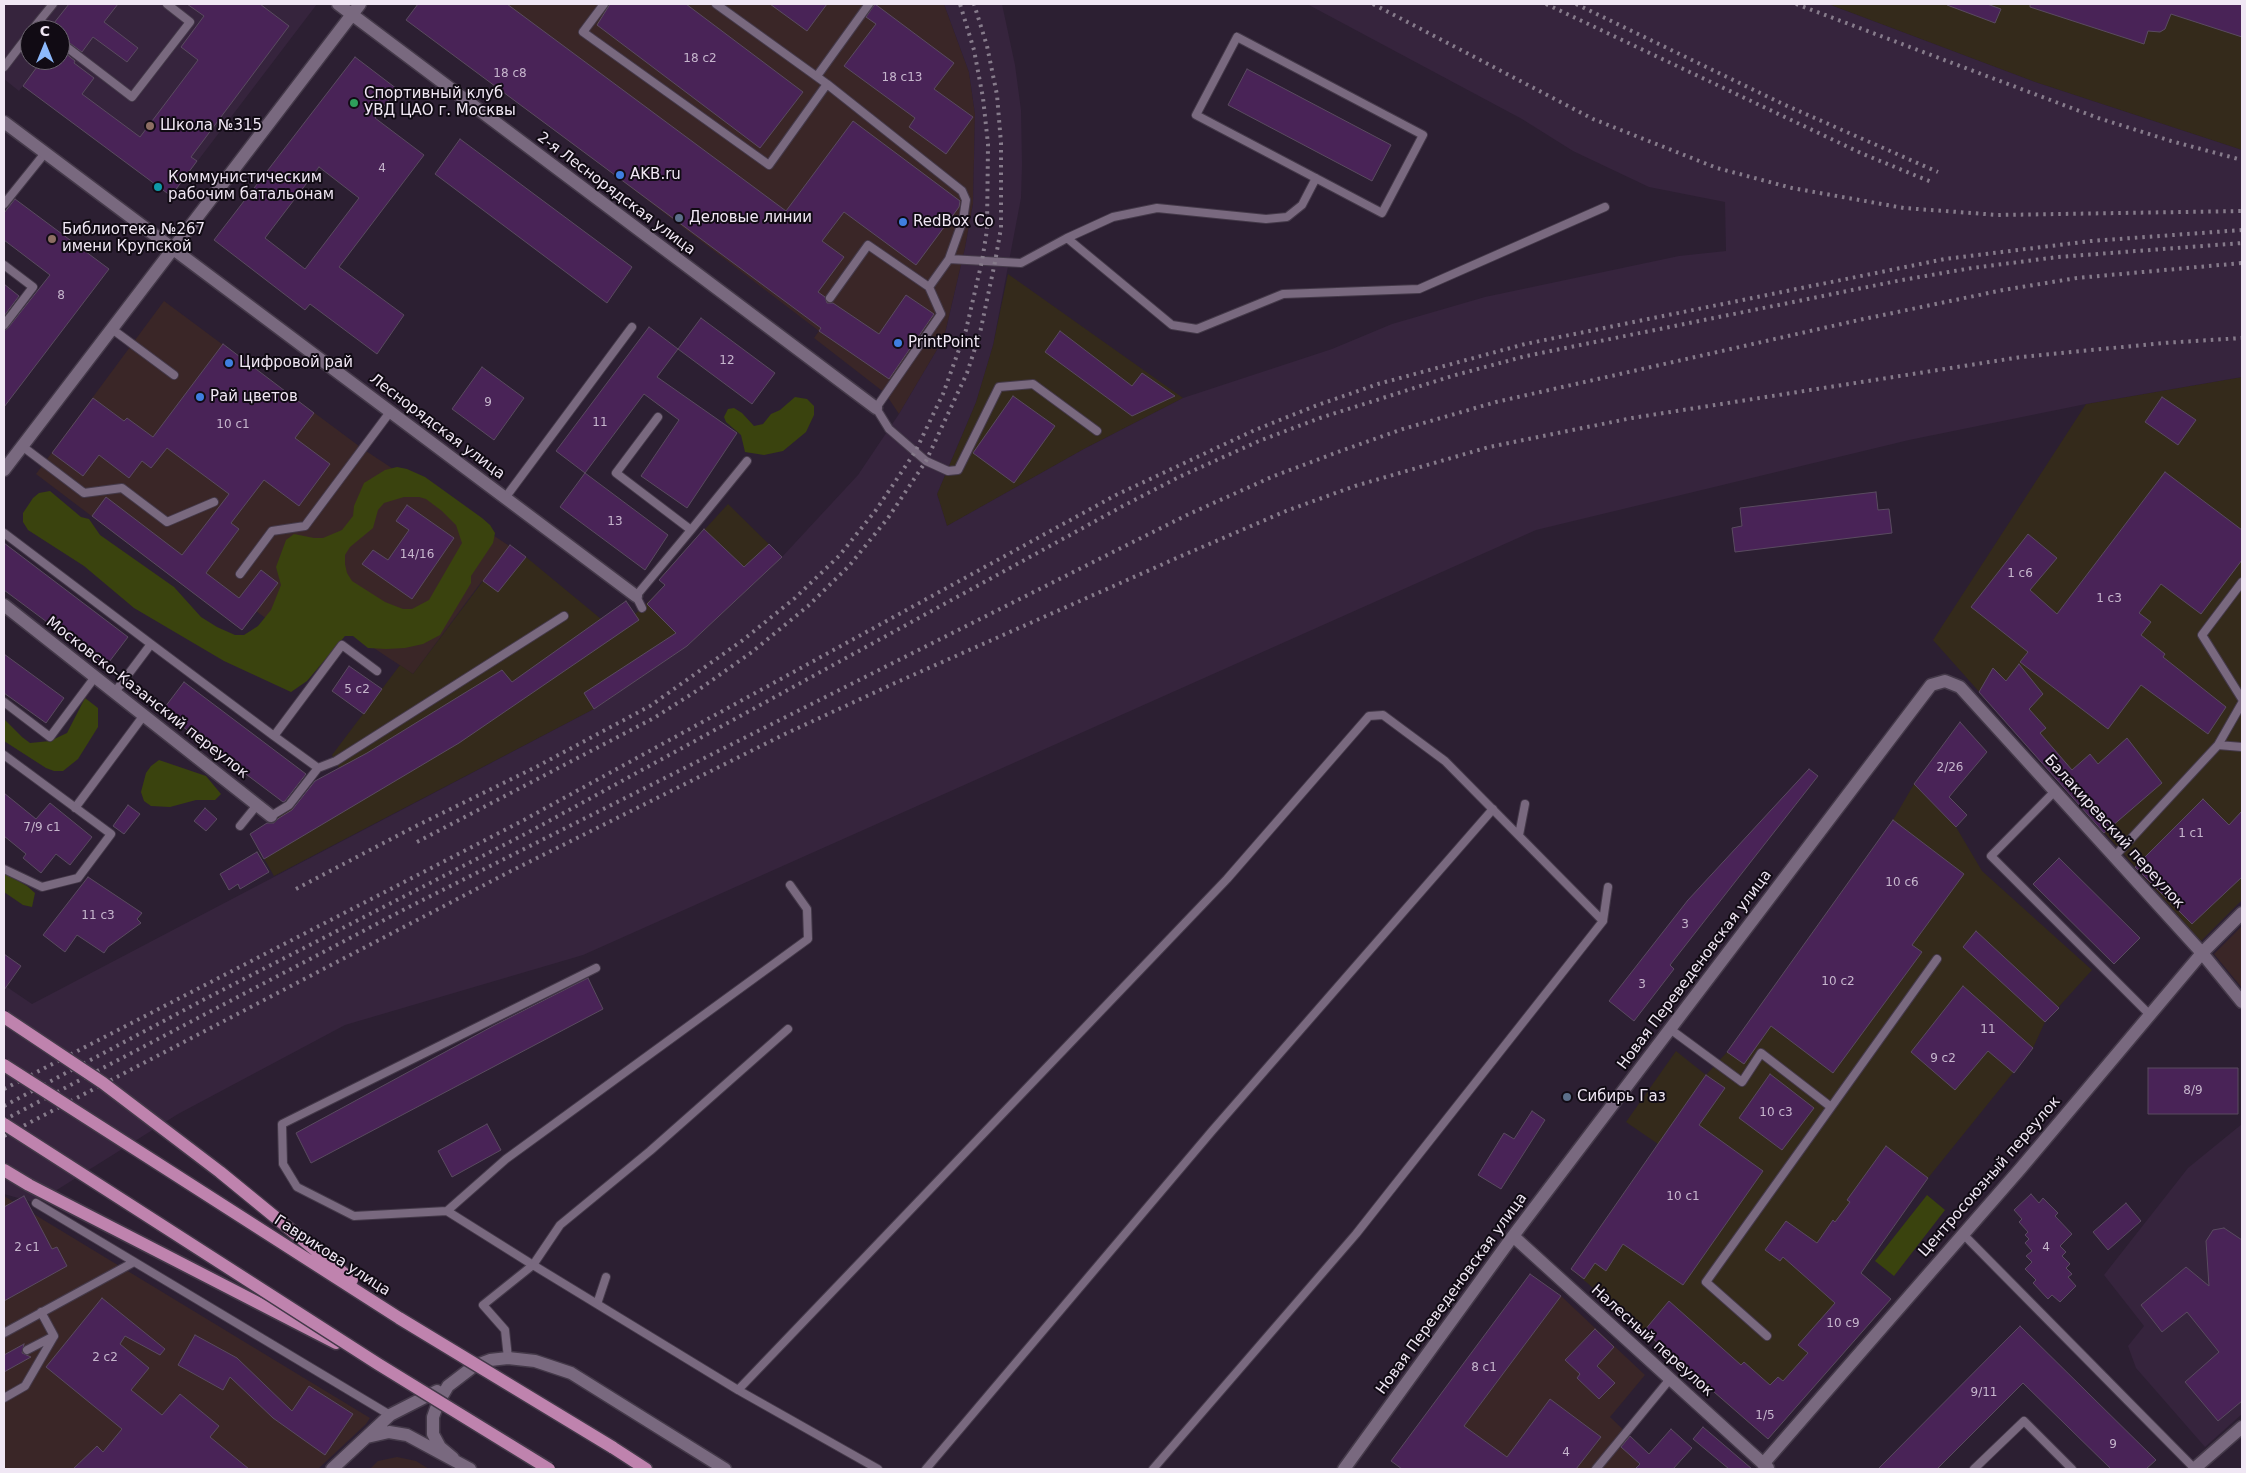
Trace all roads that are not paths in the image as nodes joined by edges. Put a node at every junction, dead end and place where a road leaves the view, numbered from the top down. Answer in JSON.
{"nodes":[{"id":1,"x":53,"y":4,"type":"edge"},
{"id":2,"x":167,"y":4,"type":"edge"},
{"id":3,"x":338,"y":4,"type":"edge"},
{"id":4,"x":360,"y":4,"type":"edge"},
{"id":5,"x":604,"y":4,"type":"edge"},
{"id":6,"x":716,"y":4,"type":"edge"},
{"id":7,"x":868,"y":4,"type":"edge"},
{"id":8,"x":351,"y":14,"type":"junction"},
{"id":9,"x":40,"y":20,"type":"edge"},
{"id":10,"x":20,"y":46,"type":"edge"},
{"id":11,"x":70,"y":50,"type":"edge"},
{"id":12,"x":4,"y":67,"type":"edge"},
{"id":13,"x":817,"y":76,"type":"junction"},
{"id":14,"x":827,"y":84,"type":"junction"},
{"id":15,"x":4,"y":122,"type":"edge"},
{"id":16,"x":45,"y":153,"type":"junction"},
{"id":17,"x":1316,"y":178,"type":"junction"},
{"id":18,"x":4,"y":204,"type":"edge"},
{"id":19,"x":1605,"y":207,"type":"dead end"},
{"id":20,"x":1067,"y":238,"type":"junction"},
{"id":21,"x":172,"y":249,"type":"junction"},
{"id":22,"x":949,"y":259,"type":"junction"},
{"id":23,"x":4,"y":266,"type":"edge"},
{"id":24,"x":929,"y":287,"type":"junction"},
{"id":25,"x":830,"y":298,"type":"dead end"},
{"id":26,"x":4,"y":326,"type":"edge"},
{"id":27,"x":632,"y":327,"type":"dead end"},
{"id":28,"x":112,"y":328,"type":"junction"},
{"id":29,"x":174,"y":375,"type":"dead end"},
{"id":30,"x":876,"y":408,"type":"junction"},
{"id":31,"x":390,"y":412,"type":"junction"},
{"id":32,"x":658,"y":417,"type":"dead end"},
{"id":33,"x":1097,"y":431,"type":"dead end"},
{"id":34,"x":22,"y":446,"type":"junction"},
{"id":35,"x":747,"y":461,"type":"dead end"},
{"id":36,"x":4,"y":470,"type":"edge"},
{"id":37,"x":505,"y":498,"type":"junction"},
{"id":38,"x":214,"y":502,"type":"dead end"},
{"id":39,"x":691,"y":530,"type":"junction"},
{"id":40,"x":4,"y":533,"type":"edge"},
{"id":41,"x":240,"y":574,"type":"dead end"},
{"id":42,"x":2242,"y":582,"type":"edge"},
{"id":43,"x":636,"y":596,"type":"junction"},
{"id":44,"x":4,"y":605,"type":"edge"},
{"id":45,"x":642,"y":608,"type":"dead end"},
{"id":46,"x":564,"y":616,"type":"dead end"},
{"id":47,"x":151,"y":644,"type":"junction"},
{"id":48,"x":377,"y":672,"type":"dead end"},
{"id":49,"x":95,"y":677,"type":"junction"},
{"id":50,"x":1960,"y":687,"type":"joint"},
{"id":51,"x":114,"y":692,"type":"junction"},
{"id":52,"x":2242,"y":699,"type":"edge"},
{"id":53,"x":4,"y":702,"type":"edge"},
{"id":54,"x":2242,"y":703,"type":"edge"},
{"id":55,"x":144,"y":716,"type":"junction"},
{"id":56,"x":274,"y":736,"type":"junction"},
{"id":57,"x":2218,"y":745,"type":"junction"},
{"id":58,"x":2242,"y":747,"type":"edge"},
{"id":59,"x":4,"y":755,"type":"edge"},
{"id":60,"x":318,"y":768,"type":"junction"},
{"id":61,"x":2055,"y":792,"type":"junction"},
{"id":62,"x":1525,"y":804,"type":"dead end"},
{"id":63,"x":257,"y":805,"type":"junction"},
{"id":64,"x":75,"y":808,"type":"junction"},
{"id":65,"x":1493,"y":809,"type":"junction"},
{"id":66,"x":271,"y":816,"type":"joint"},
{"id":67,"x":240,"y":826,"type":"dead end"},
{"id":68,"x":1519,"y":835,"type":"junction"},
{"id":69,"x":2114,"y":857,"type":"junction"},
{"id":70,"x":4,"y":869,"type":"edge"},
{"id":71,"x":790,"y":885,"type":"dead end"},
{"id":72,"x":1608,"y":887,"type":"dead end"},
{"id":73,"x":2242,"y":914,"type":"edge"},
{"id":74,"x":1603,"y":921,"type":"junction"},
{"id":75,"x":2202,"y":953,"type":"junction"},
{"id":76,"x":1937,"y":959,"type":"dead end"},
{"id":77,"x":596,"y":968,"type":"dead end"},
{"id":78,"x":2242,"y":1002,"type":"edge"},
{"id":79,"x":2150,"y":1015,"type":"junction"},
{"id":80,"x":4,"y":1017,"type":"edge"},
{"id":81,"x":788,"y":1029,"type":"dead end"},
{"id":82,"x":1670,"y":1029,"type":"junction"},
{"id":83,"x":4,"y":1065,"type":"edge"},
{"id":84,"x":1831,"y":1107,"type":"junction"},
{"id":85,"x":4,"y":1124,"type":"edge"},
{"id":86,"x":4,"y":1170,"type":"edge"},
{"id":87,"x":36,"y":1203,"type":"dead end"},
{"id":88,"x":447,"y":1211,"type":"junction"},
{"id":89,"x":1963,"y":1234,"type":"junction"},
{"id":90,"x":1513,"y":1236,"type":"junction"},
{"id":91,"x":134,"y":1262,"type":"junction"},
{"id":92,"x":533,"y":1266,"type":"junction"},
{"id":93,"x":606,"y":1277,"type":"dead end"},
{"id":94,"x":597,"y":1304,"type":"junction"},
{"id":95,"x":41,"y":1312,"type":"junction"},
{"id":96,"x":399,"y":1318,"type":"junction"},
{"id":97,"x":4,"y":1333,"type":"edge"},
{"id":98,"x":54,"y":1336,"type":"junction"},
{"id":99,"x":1767,"y":1336,"type":"dead end"},
{"id":100,"x":27,"y":1350,"type":"dead end"},
{"id":101,"x":508,"y":1358,"type":"junction"},
{"id":102,"x":378,"y":1364,"type":"junction"},
{"id":103,"x":1670,"y":1379,"type":"junction"},
{"id":104,"x":448,"y":1386,"type":"junction"},
{"id":105,"x":738,"y":1390,"type":"junction"},
{"id":106,"x":4,"y":1398,"type":"edge"},
{"id":107,"x":390,"y":1415,"type":"junction"},
{"id":108,"x":2242,"y":1427,"type":"edge"},
{"id":109,"x":366,"y":1437,"type":"junction"},
{"id":110,"x":453,"y":1458,"type":"junction"},
{"id":111,"x":1766,"y":1466,"type":"edge"},
{"id":112,"x":332,"y":1469,"type":"edge"},
{"id":113,"x":470,"y":1469,"type":"edge"},
{"id":114,"x":549,"y":1469,"type":"edge"},
{"id":115,"x":646,"y":1469,"type":"edge"},
{"id":116,"x":724,"y":1469,"type":"edge"},
{"id":117,"x":878,"y":1469,"type":"edge"},
{"id":118,"x":926,"y":1469,"type":"edge"},
{"id":119,"x":1154,"y":1469,"type":"edge"},
{"id":120,"x":1344,"y":1469,"type":"edge"},
{"id":121,"x":1596,"y":1469,"type":"edge"},
{"id":122,"x":1974,"y":1469,"type":"edge"},
{"id":123,"x":2072,"y":1469,"type":"edge"},
{"id":124,"x":2195,"y":1469,"type":"edge"}],
"edges":[{"from":1,"to":9,"type":"lane"},
{"from":2,"to":11,"type":"lane"},
{"from":3,"to":8,"type":"street","name":"2-я Леснорядская улица"},
{"from":4,"to":8,"type":"street"},
{"from":5,"to":14,"type":"lane"},
{"from":6,"to":13,"type":"lane"},
{"from":7,"to":13,"type":"lane"},
{"from":8,"to":21,"type":"street"},
{"from":8,"to":30,"type":"street","name":"2-я Леснорядская улица"},
{"from":10,"to":12,"type":"lane"},
{"from":13,"to":14,"type":"lane"},
{"from":14,"to":22,"type":"lane"},
{"from":15,"to":16,"type":"street","name":"Леснорядская улица"},
{"from":16,"to":18,"type":"lane"},
{"from":16,"to":21,"type":"street","name":"Леснорядская улица"},
{"from":17,"to":17,"type":"lane"},
{"from":17,"to":20,"type":"lane"},
{"from":19,"to":20,"type":"lane"},
{"from":20,"to":22,"type":"lane"},
{"from":21,"to":28,"type":"street"},
{"from":21,"to":31,"type":"street","name":"Леснорядская улица"},
{"from":22,"to":24,"type":"lane"},
{"from":23,"to":26,"type":"lane"},
{"from":24,"to":25,"type":"lane"},
{"from":24,"to":30,"type":"lane"},
{"from":27,"to":37,"type":"lane"},
{"from":28,"to":29,"type":"lane"},
{"from":28,"to":34,"type":"street"},
{"from":30,"to":33,"type":"lane"},
{"from":31,"to":37,"type":"street","name":"Леснорядская улица"},
{"from":31,"to":41,"type":"lane"},
{"from":32,"to":39,"type":"lane"},
{"from":34,"to":36,"type":"street"},
{"from":34,"to":38,"type":"lane"},
{"from":35,"to":39,"type":"lane"},
{"from":37,"to":43,"type":"street","name":"Леснорядская улица"},
{"from":39,"to":43,"type":"lane"},
{"from":40,"to":47,"type":"lane"},
{"from":42,"to":52,"type":"lane"},
{"from":43,"to":45,"type":"lane"},
{"from":44,"to":49,"type":"street","name":"Московско-Казанский переулок"},
{"from":46,"to":60,"type":"lane"},
{"from":47,"to":51,"type":"lane"},
{"from":47,"to":56,"type":"lane"},
{"from":48,"to":56,"type":"lane"},
{"from":49,"to":51,"type":"street","name":"Московско-Казанский переулок"},
{"from":49,"to":53,"type":"lane"},
{"from":50,"to":61,"type":"street","name":"Балакиревский переулок"},
{"from":50,"to":82,"type":"street","name":"Новая Переведеновская улица"},
{"from":51,"to":55,"type":"street","name":"Московско-Казанский переулок"},
{"from":54,"to":57,"type":"lane"},
{"from":55,"to":63,"type":"street","name":"Московско-Казанский переулок"},
{"from":55,"to":64,"type":"lane"},
{"from":56,"to":60,"type":"lane"},
{"from":57,"to":58,"type":"lane"},
{"from":57,"to":69,"type":"lane"},
{"from":59,"to":64,"type":"lane"},
{"from":60,"to":66,"type":"lane"},
{"from":61,"to":69,"type":"street","name":"Балакиревский переулок"},
{"from":61,"to":79,"type":"lane"},
{"from":62,"to":68,"type":"lane"},
{"from":63,"to":66,"type":"street","name":"Московско-Казанский переулок"},
{"from":63,"to":67,"type":"lane"},
{"from":64,"to":70,"type":"lane"},
{"from":65,"to":68,"type":"lane"},
{"from":65,"to":105,"type":"lane"},
{"from":65,"to":118,"type":"lane"},
{"from":68,"to":74,"type":"lane"},
{"from":69,"to":75,"type":"street","name":"Балакиревский переулок"},
{"from":71,"to":88,"type":"lane"},
{"from":72,"to":74,"type":"lane"},
{"from":73,"to":75,"type":"street","name":"Центросоюзный переулок"},
{"from":74,"to":119,"type":"lane"},
{"from":75,"to":78,"type":"street","name":"Балакиревский переулок"},
{"from":75,"to":79,"type":"street","name":"Центросоюзный переулок"},
{"from":76,"to":84,"type":"lane"},
{"from":77,"to":88,"type":"lane"},
{"from":79,"to":89,"type":"street","name":"Центросоюзный переулок"},
{"from":80,"to":96,"type":"main road","bridge":true},
{"from":81,"to":92,"type":"lane"},
{"from":82,"to":84,"type":"lane"},
{"from":82,"to":90,"type":"street","name":"Новая Переведеновская улица"},
{"from":83,"to":96,"type":"main road","name":"Гаврикова улица","bridge":true},
{"from":84,"to":99,"type":"lane"},
{"from":85,"to":102,"type":"main road","bridge":true},
{"from":86,"to":102,"type":"main road","bridge":true},
{"from":87,"to":91,"type":"lane"},
{"from":88,"to":92,"type":"lane"},
{"from":89,"to":111,"type":"street","name":"Центросоюзный переулок"},
{"from":89,"to":124,"type":"lane"},
{"from":90,"to":103,"type":"street","name":"Налесный переулок"},
{"from":90,"to":120,"type":"street","name":"Новая Переведеновская улица"},
{"from":91,"to":95,"type":"lane"},
{"from":91,"to":107,"type":"lane"},
{"from":92,"to":94,"type":"lane"},
{"from":92,"to":101,"type":"lane"},
{"from":93,"to":94,"type":"lane"},
{"from":94,"to":105,"type":"lane"},
{"from":95,"to":97,"type":"lane"},
{"from":95,"to":98,"type":"lane"},
{"from":96,"to":115,"type":"main road","name":"Гаврикова улица","bridge":true},
{"from":98,"to":100,"type":"lane"},
{"from":98,"to":106,"type":"lane"},
{"from":101,"to":104,"type":"street"},
{"from":101,"to":116,"type":"street"},
{"from":102,"to":114,"type":"main road","bridge":true},
{"from":103,"to":111,"type":"street","name":"Налесный переулок"},
{"from":103,"to":121,"type":"lane"},
{"from":104,"to":107,"type":"street"},
{"from":104,"to":110,"type":"street"},
{"from":105,"to":117,"type":"lane"},
{"from":107,"to":109,"type":"street"},
{"from":108,"to":124,"type":"street"},
{"from":109,"to":110,"type":"street"},
{"from":109,"to":112,"type":"street"},
{"from":110,"to":113,"type":"street"},
{"from":122,"to":123,"type":"lane"}]}
